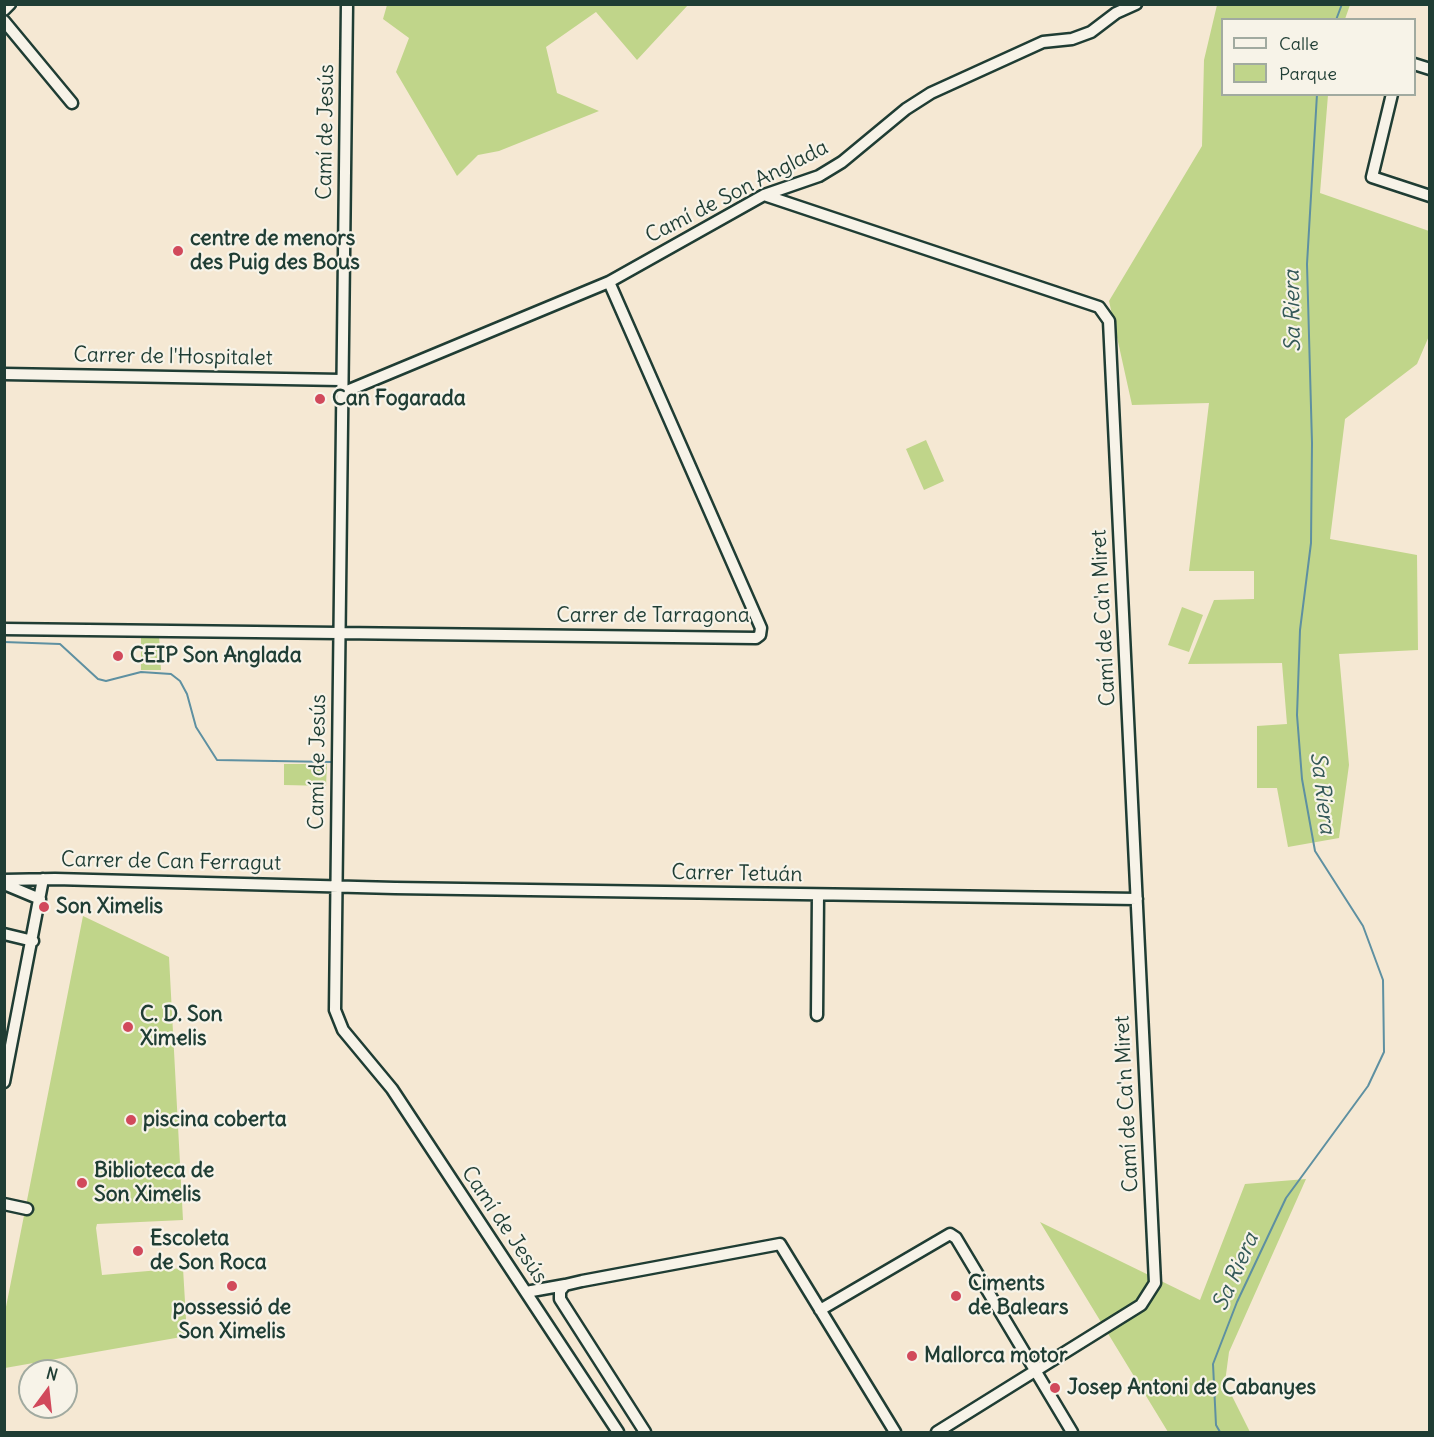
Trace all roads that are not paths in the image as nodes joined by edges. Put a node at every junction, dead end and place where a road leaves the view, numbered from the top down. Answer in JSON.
{"nodes":[{"id":1,"x":10,"y":4,"type":"edge"},
{"id":2,"x":347,"y":4,"type":"edge"},
{"id":3,"x":1136,"y":4,"type":"edge"},
{"id":4,"x":4,"y":10,"type":"edge"},
{"id":5,"x":4,"y":21,"type":"edge"},
{"id":6,"x":1392,"y":96,"type":"edge"},
{"id":7,"x":72,"y":103,"type":"dead end"},
{"id":8,"x":764,"y":195,"type":"junction"},
{"id":9,"x":1430,"y":196,"type":"edge"},
{"id":10,"x":609,"y":282,"type":"junction"},
{"id":11,"x":4,"y":374,"type":"edge"},
{"id":12,"x":341,"y":380,"type":"junction"},
{"id":13,"x":342,"y":393,"type":"junction"},
{"id":14,"x":4,"y":629,"type":"edge"},
{"id":15,"x":339,"y":633,"type":"junction"},
{"id":16,"x":43,"y":879,"type":"junction"},
{"id":17,"x":4,"y":882,"type":"edge"},
{"id":18,"x":336,"y":886,"type":"junction"},
{"id":19,"x":818,"y":895,"type":"junction"},
{"id":20,"x":40,"y":899,"type":"junction"},
{"id":21,"x":1137,"y":900,"type":"junction"},
{"id":22,"x":4,"y":934,"type":"edge"},
{"id":23,"x":33,"y":941,"type":"junction"},
{"id":24,"x":817,"y":1015,"type":"dead end"},
{"id":25,"x":4,"y":1082,"type":"edge"},
{"id":26,"x":4,"y":1204,"type":"edge"},
{"id":27,"x":27,"y":1209,"type":"dead end"},
{"id":28,"x":563,"y":1288,"type":"junction"},
{"id":29,"x":526,"y":1292,"type":"junction"},
{"id":30,"x":820,"y":1310,"type":"junction"},
{"id":31,"x":1035,"y":1372,"type":"junction"},
{"id":32,"x":618,"y":1432,"type":"edge"},
{"id":33,"x":645,"y":1432,"type":"edge"},
{"id":34,"x":895,"y":1432,"type":"edge"},
{"id":35,"x":937,"y":1432,"type":"edge"},
{"id":36,"x":1072,"y":1432,"type":"edge"}],
"edges":[{"from":1,"to":4,"type":"street"},
{"from":2,"to":12,"type":"street","name":"Camí de Jesús"},
{"from":3,"to":8,"type":"street","name":"Camí de Son Anglada"},
{"from":5,"to":7,"type":"street"},
{"from":6,"to":9,"type":"street"},
{"from":8,"to":10,"type":"street","name":"Camí de Son Anglada"},
{"from":8,"to":21,"type":"street","name":"Camí de Ca'n Miret"},
{"from":10,"to":13,"type":"street","name":"Camí de Son Anglada"},
{"from":10,"to":15,"type":"street","name":"Carrer de Tarragona"},
{"from":11,"to":12,"type":"street","name":"Carrer de l'Hospitalet"},
{"from":12,"to":13,"type":"street","name":"Camí de Jesús"},
{"from":13,"to":15,"type":"street","name":"Camí de Jesús"},
{"from":14,"to":15,"type":"street"},
{"from":15,"to":18,"type":"street","name":"Camí de Jesús"},
{"from":16,"to":17,"type":"street","name":"Carrer de Can Ferragut"},
{"from":16,"to":18,"type":"street","name":"Carrer de Can Ferragut"},
{"from":16,"to":20,"type":"street"},
{"from":17,"to":20,"type":"street"},
{"from":18,"to":19,"type":"street","name":"Carrer Tetuán"},
{"from":18,"to":29,"type":"street","name":"Camí de Jesús"},
{"from":19,"to":21,"type":"street","name":"Carrer Tetuán"},
{"from":19,"to":24,"type":"street"},
{"from":20,"to":23,"type":"street"},
{"from":21,"to":31,"type":"street","name":"Camí de Ca'n Miret"},
{"from":22,"to":23,"type":"street"},
{"from":23,"to":25,"type":"street"},
{"from":26,"to":27,"type":"street"},
{"from":28,"to":29,"type":"street"},
{"from":28,"to":30,"type":"street"},
{"from":28,"to":33,"type":"street","name":"Camí de Jesús"},
{"from":29,"to":32,"type":"street","name":"Camí de Jesús"},
{"from":30,"to":31,"type":"street"},
{"from":30,"to":34,"type":"street"},
{"from":31,"to":35,"type":"street"},
{"from":31,"to":36,"type":"street"}]}
